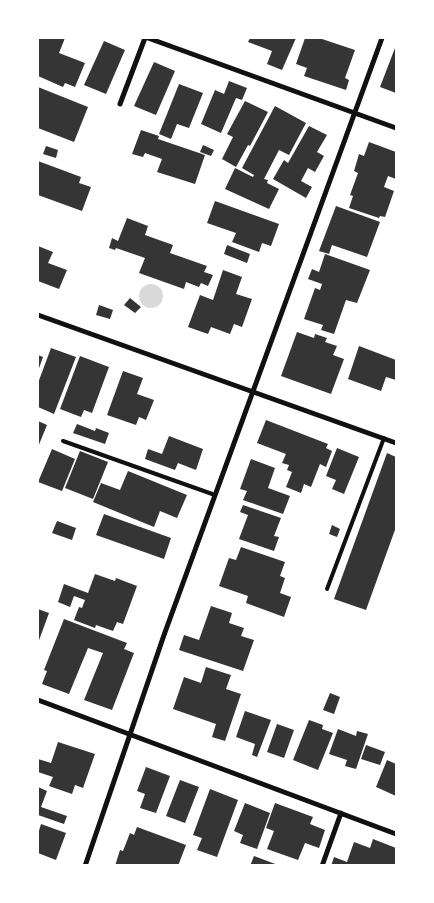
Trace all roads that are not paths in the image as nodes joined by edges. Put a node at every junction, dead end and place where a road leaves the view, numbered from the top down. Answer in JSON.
{"nodes":[{"id":1,"x":147,"y":38,"type":"edge"},
{"id":2,"x":382,"y":38,"type":"edge"},
{"id":3,"x":120,"y":104,"type":"dead end"},
{"id":4,"x":354,"y":112,"type":"junction"},
{"id":5,"x":396,"y":128,"type":"edge"},
{"id":6,"x":38,"y":315,"type":"edge"},
{"id":7,"x":253,"y":391,"type":"junction"},
{"id":8,"x":384,"y":438,"type":"junction"},
{"id":9,"x":63,"y":441,"type":"dead end"},
{"id":10,"x":396,"y":443,"type":"edge"},
{"id":11,"x":215,"y":495,"type":"junction"},
{"id":12,"x":327,"y":589,"type":"dead end"},
{"id":13,"x":38,"y":700,"type":"edge"},
{"id":14,"x":130,"y":734,"type":"junction"},
{"id":15,"x":341,"y":813,"type":"junction"},
{"id":16,"x":396,"y":834,"type":"edge"},
{"id":17,"x":85,"y":866,"type":"edge"},
{"id":18,"x":322,"y":866,"type":"edge"}],
"edges":[{"from":1,"to":3,"type":"street"},
{"from":1,"to":4,"type":"street"},
{"from":2,"to":4,"type":"street"},
{"from":4,"to":5,"type":"street"},
{"from":4,"to":7,"type":"street"},
{"from":6,"to":7,"type":"street"},
{"from":7,"to":8,"type":"street"},
{"from":7,"to":11,"type":"street"},
{"from":8,"to":10,"type":"street"},
{"from":8,"to":12,"type":"lane"},
{"from":9,"to":11,"type":"lane"},
{"from":11,"to":14,"type":"street"},
{"from":13,"to":14,"type":"street"},
{"from":14,"to":15,"type":"street"},
{"from":14,"to":17,"type":"street"},
{"from":15,"to":16,"type":"street"},
{"from":15,"to":18,"type":"street"}]}
